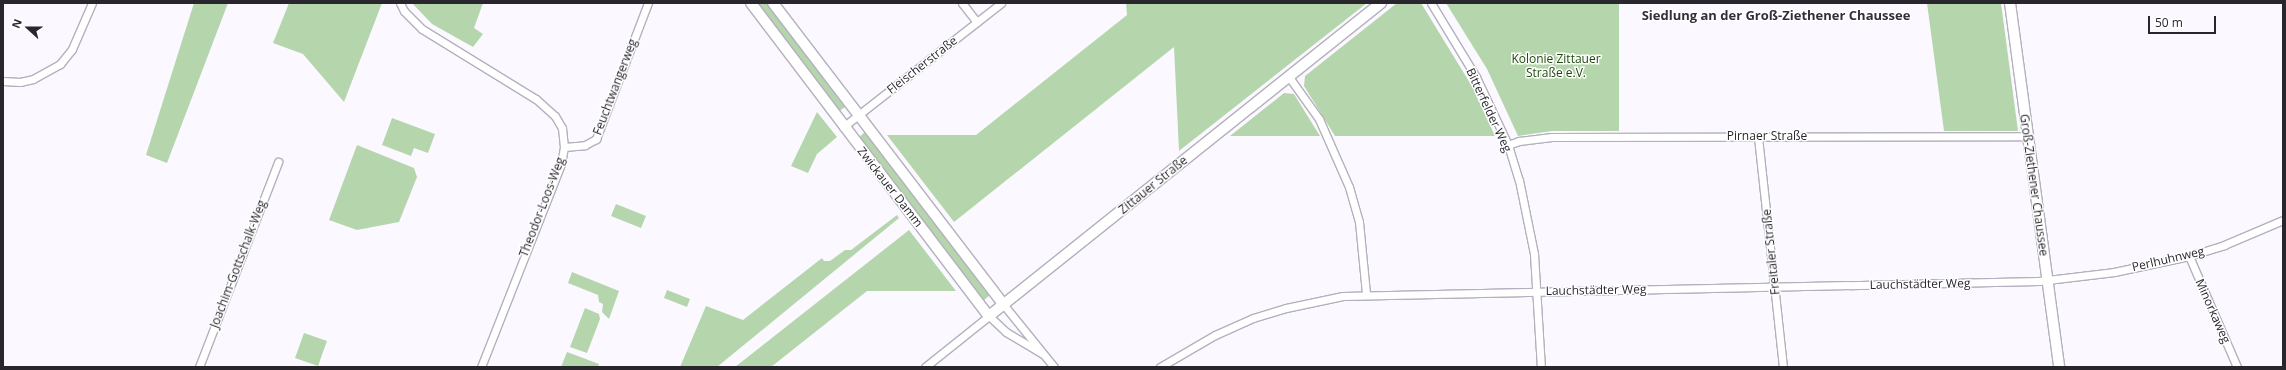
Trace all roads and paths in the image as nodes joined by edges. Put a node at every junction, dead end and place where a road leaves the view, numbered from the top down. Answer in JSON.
{"nodes":[{"id":1,"x":92,"y":3,"type":"edge"},
{"id":2,"x":400,"y":3,"type":"edge"},
{"id":3,"x":648,"y":3,"type":"edge"},
{"id":4,"x":751,"y":3,"type":"edge"},
{"id":5,"x":773,"y":3,"type":"edge"},
{"id":6,"x":962,"y":3,"type":"edge"},
{"id":7,"x":1001,"y":3,"type":"edge"},
{"id":8,"x":1381,"y":3,"type":"edge"},
{"id":9,"x":1431,"y":3,"type":"edge"},
{"id":10,"x":2010,"y":3,"type":"edge"},
{"id":11,"x":977,"y":22,"type":"junction"},
{"id":12,"x":1288,"y":77,"type":"junction"},
{"id":13,"x":3,"y":81,"type":"edge"},
{"id":14,"x":858,"y":116,"type":"junction"},
{"id":15,"x":843,"y":127,"type":"junction"},
{"id":16,"x":2028,"y":136,"type":"junction"},
{"id":17,"x":1758,"y":137,"type":"junction"},
{"id":18,"x":1508,"y":145,"type":"junction"},
{"id":19,"x":564,"y":147,"type":"junction"},
{"id":20,"x":278,"y":162,"type":"dead end"},
{"id":21,"x":2283,"y":220,"type":"edge"},
{"id":22,"x":2189,"y":256,"type":"junction"},
{"id":23,"x":2047,"y":280,"type":"junction"},
{"id":24,"x":1775,"y":287,"type":"junction"},
{"id":25,"x":1537,"y":291,"type":"junction"},
{"id":26,"x":1366,"y":293,"type":"junction"},
{"id":27,"x":1003,"y":304,"type":"junction"},
{"id":28,"x":989,"y":316,"type":"junction"},
{"id":29,"x":1043,"y":354,"type":"junction"},
{"id":30,"x":199,"y":367,"type":"edge"},
{"id":31,"x":480,"y":367,"type":"edge"},
{"id":32,"x":925,"y":367,"type":"edge"},
{"id":33,"x":1054,"y":367,"type":"edge"},
{"id":34,"x":1160,"y":367,"type":"edge"},
{"id":35,"x":1541,"y":367,"type":"edge"},
{"id":36,"x":1783,"y":367,"type":"edge"},
{"id":37,"x":2059,"y":367,"type":"edge"},
{"id":38,"x":2237,"y":367,"type":"edge"}],
"edges":[{"from":1,"to":13,"type":"street"},
{"from":2,"to":19,"type":"street","name":"Theodor-Loos-Weg"},
{"from":3,"to":19,"type":"street","name":"Feuchtwangerweg"},
{"from":4,"to":15,"type":"street","name":"Zwickauer Damm"},
{"from":5,"to":14,"type":"street","name":"Zwickauer Damm"},
{"from":6,"to":11,"type":"street"},
{"from":7,"to":11,"type":"street","name":"Fleischerstraße"},
{"from":8,"to":12,"type":"street","name":"Zittauer Straße"},
{"from":9,"to":18,"type":"street","name":"Bitterfelder Weg"},
{"from":10,"to":16,"type":"street","name":"Groß-Ziethener Chaussee"},
{"from":11,"to":14,"type":"street","name":"Fleischerstraße"},
{"from":12,"to":26,"type":"street"},
{"from":12,"to":27,"type":"street","name":"Zittauer Straße"},
{"from":14,"to":15,"type":"street","name":"Fleischerstraße"},
{"from":14,"to":27,"type":"street","name":"Zwickauer Damm"},
{"from":15,"to":28,"type":"street","name":"Zwickauer Damm"},
{"from":16,"to":17,"type":"street","name":"Pirnaer Straße"},
{"from":16,"to":23,"type":"street","name":"Groß-Ziethener Chaussee"},
{"from":17,"to":18,"type":"street","name":"Pirnaer Straße"},
{"from":17,"to":24,"type":"street","name":"Freitaler Straße"},
{"from":18,"to":25,"type":"street","name":"Bitterfelder Weg"},
{"from":19,"to":31,"type":"street","name":"Theodor-Loos-Weg"},
{"from":20,"to":30,"type":"street","name":"Joachim-Gottschalk-Weg"},
{"from":21,"to":22,"type":"street","name":"Perlhuhnweg"},
{"from":22,"to":23,"type":"street","name":"Perlhuhnweg"},
{"from":22,"to":38,"type":"street","name":"Minorkaweg"},
{"from":23,"to":24,"type":"street","name":"Lauchstädter Weg"},
{"from":23,"to":37,"type":"street","name":"Groß-Ziethener Chaussee"},
{"from":24,"to":25,"type":"street","name":"Lauchstädter Weg"},
{"from":24,"to":36,"type":"street","name":"Freitaler Straße"},
{"from":25,"to":26,"type":"street","name":"Lauchstädter Weg"},
{"from":25,"to":35,"type":"street","name":"Bitterfelder Weg"},
{"from":26,"to":34,"type":"street","name":"Lauchstädter Weg"},
{"from":27,"to":28,"type":"street","name":"Zittauer Straße"},
{"from":27,"to":29,"type":"street","name":"Zwickauer Damm"},
{"from":28,"to":29,"type":"street","name":"Zwickauer Damm"},
{"from":28,"to":32,"type":"street","name":"Zittauer Straße"},
{"from":29,"to":33,"type":"street","name":"Zwickauer Damm"}]}
